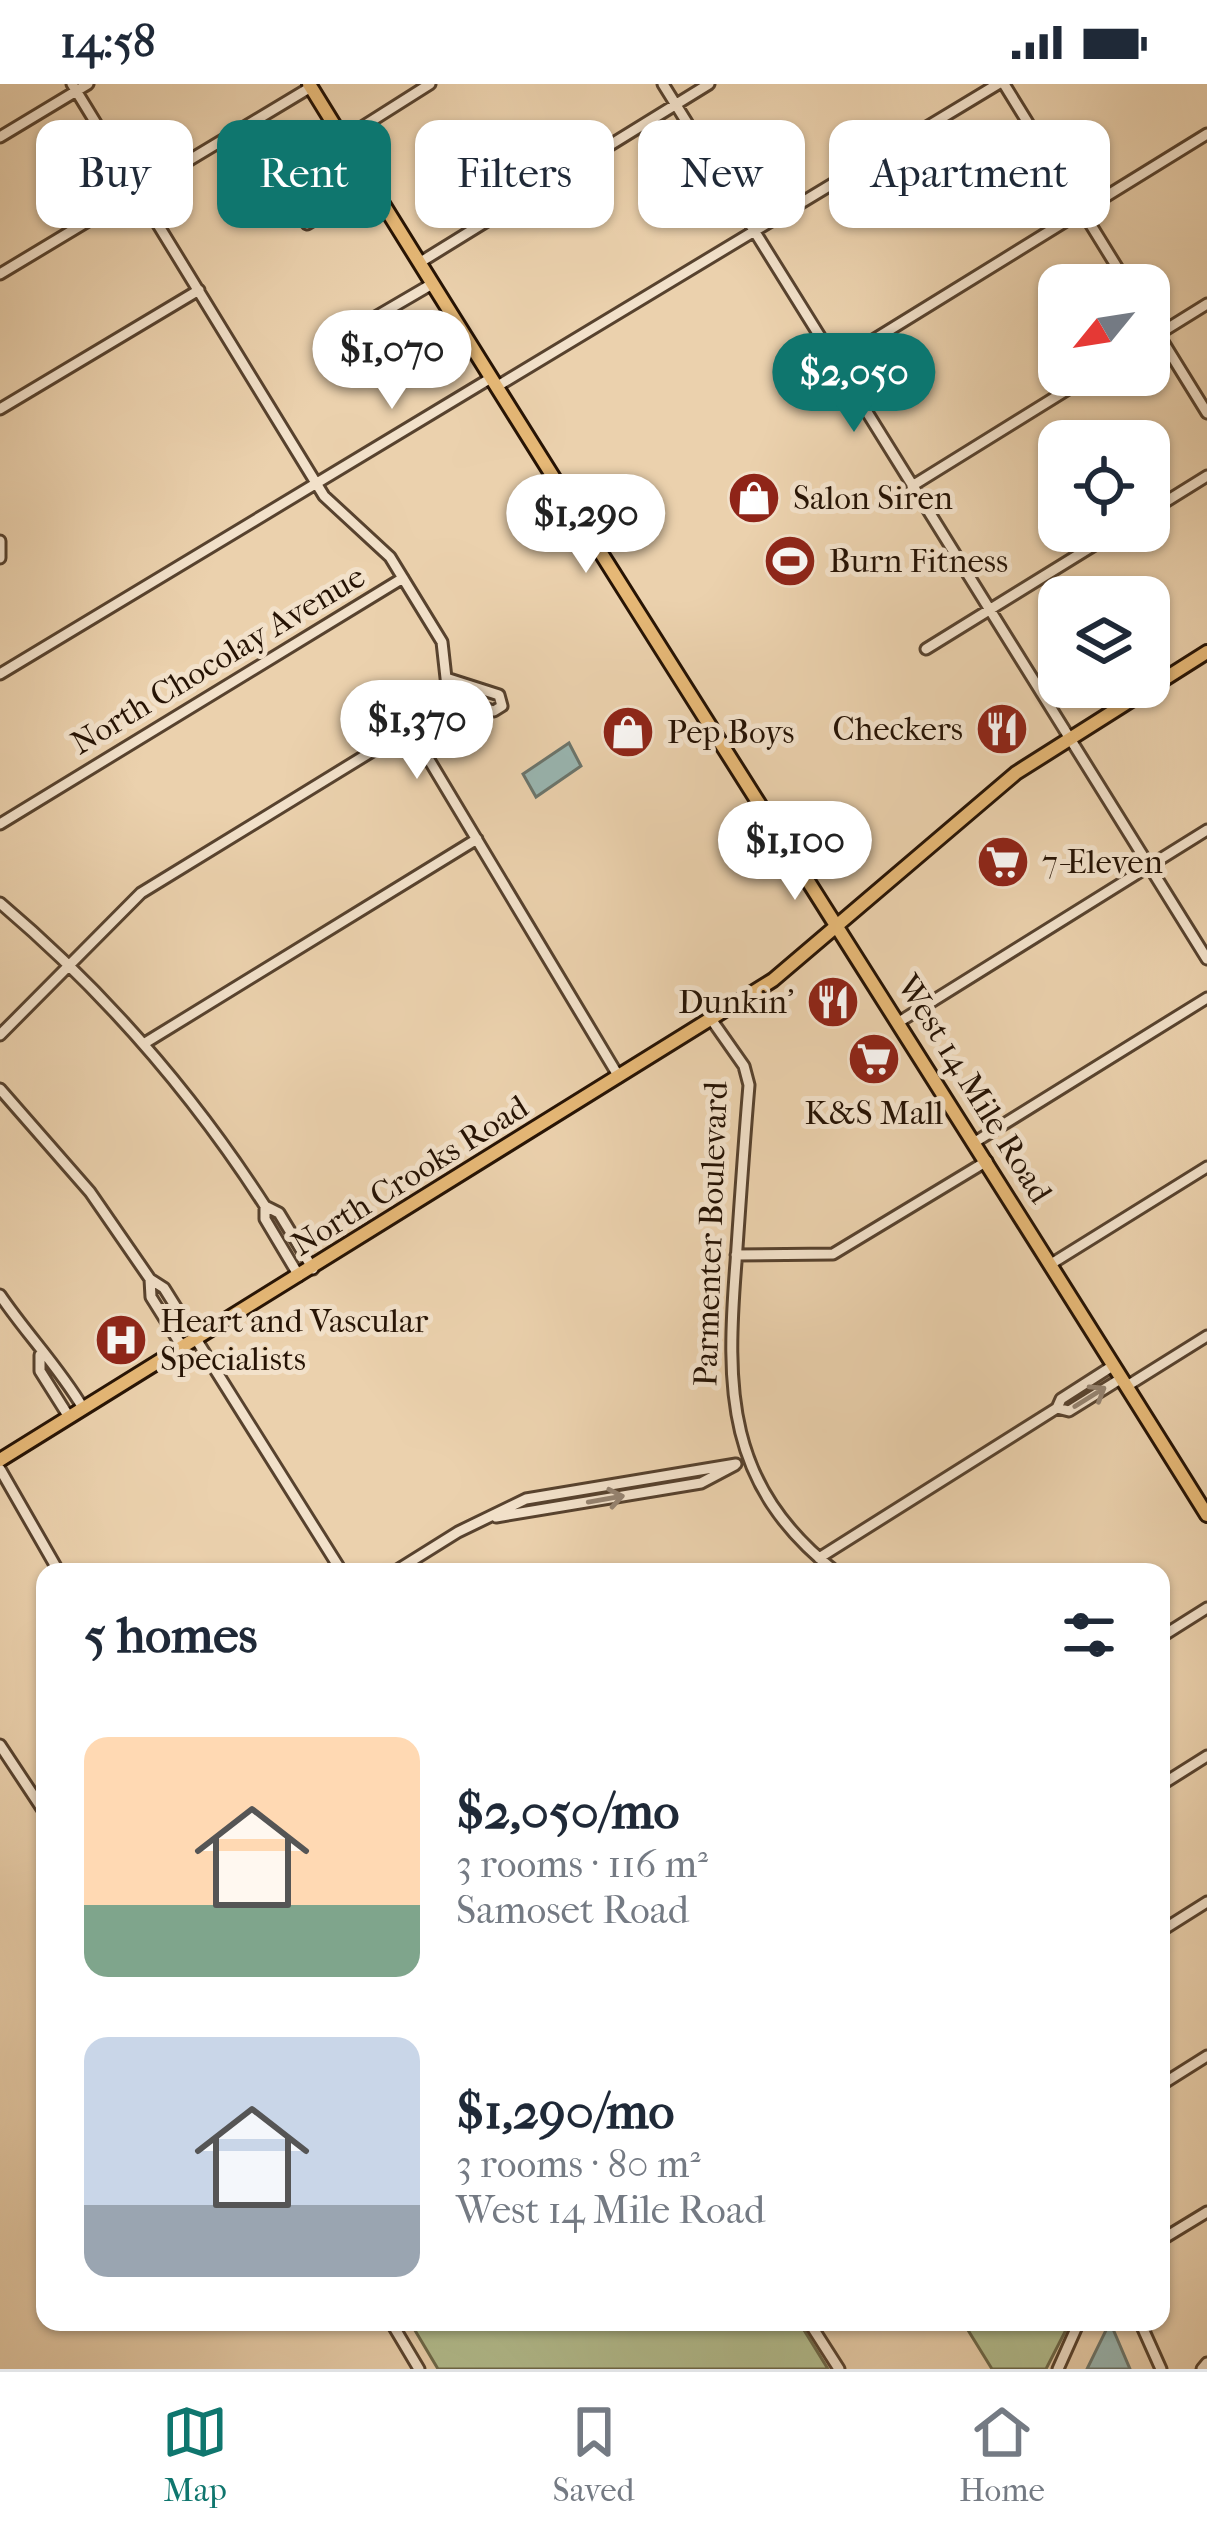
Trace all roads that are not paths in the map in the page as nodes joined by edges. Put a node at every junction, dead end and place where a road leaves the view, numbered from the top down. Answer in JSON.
{"nodes":[{"id":1,"x":88,"y":84,"type":"edge"},
{"id":2,"x":430,"y":84,"type":"edge"},
{"id":3,"x":663,"y":84,"type":"edge"},
{"id":4,"x":709,"y":84,"type":"edge"},
{"id":5,"x":1001,"y":84,"type":"edge"},
{"id":6,"x":310,"y":86,"type":"edge"},
{"id":7,"x":74,"y":88,"type":"edge"},
{"id":8,"x":676,"y":105,"type":"junction"},
{"id":9,"x":94,"y":120,"type":"edge"},
{"id":10,"x":331,"y":120,"type":"edge"},
{"id":11,"x":373,"y":120,"type":"edge"},
{"id":12,"x":1024,"y":120,"type":"edge"},
{"id":13,"x":1207,"y":134,"type":"edge"},
{"id":14,"x":0,"y":137,"type":"edge"},
{"id":15,"x":193,"y":157,"type":"edge"},
{"id":16,"x":1110,"y":194,"type":"edge"},
{"id":17,"x":391,"y":218,"type":"edge"},
{"id":18,"x":76,"y":228,"type":"edge"},
{"id":19,"x":161,"y":228,"type":"edge"},
{"id":20,"x":1054,"y":228,"type":"edge"},
{"id":21,"x":1093,"y":228,"type":"edge"},
{"id":22,"x":755,"y":233,"type":"junction"},
{"id":23,"x":419,"y":263,"type":"junction"},
{"id":24,"x":1115,"y":264,"type":"edge"},
{"id":25,"x":0,"y":274,"type":"edge"},
{"id":26,"x":432,"y":284,"type":"junction"},
{"id":27,"x":199,"y":290,"type":"junction"},
{"id":28,"x":1207,"y":304,"type":"edge"},
{"id":29,"x":367,"y":322,"type":"dead end"},
{"id":30,"x":1170,"y":327,"type":"edge"},
{"id":31,"x":1170,"y":360,"type":"edge"},
{"id":32,"x":836,"y":363,"type":"junction"},
{"id":33,"x":493,"y":382,"type":"junction"},
{"id":34,"x":1057,"y":396,"type":"edge"},
{"id":35,"x":0,"y":410,"type":"edge"},
{"id":36,"x":1207,"y":413,"type":"edge"},
{"id":37,"x":1207,"y":476,"type":"edge"},
{"id":38,"x":317,"y":484,"type":"junction"},
{"id":39,"x":912,"y":487,"type":"junction"},
{"id":40,"x":1170,"y":499,"type":"edge"},
{"id":41,"x":0,"y":541,"type":"edge"},
{"id":42,"x":1083,"y":552,"type":"edge"},
{"id":43,"x":0,"y":558,"type":"edge"},
{"id":44,"x":404,"y":578,"type":"junction"},
{"id":45,"x":989,"y":611,"type":"junction"},
{"id":46,"x":926,"y":650,"type":"dead end"},
{"id":47,"x":1207,"y":652,"type":"edge"},
{"id":48,"x":0,"y":674,"type":"edge"},
{"id":49,"x":449,"y":679,"type":"junction"},
{"id":50,"x":443,"y":696,"type":"junction"},
{"id":51,"x":410,"y":728,"type":"junction"},
{"id":52,"x":1068,"y":738,"type":"junction"},
{"id":53,"x":0,"y":824,"type":"edge"},
{"id":54,"x":1207,"y":830,"type":"edge"},
{"id":55,"x":478,"y":839,"type":"junction"},
{"id":56,"x":1148,"y":866,"type":"junction"},
{"id":57,"x":0,"y":903,"type":"edge"},
{"id":58,"x":838,"y":924,"type":"junction"},
{"id":59,"x":1207,"y":959,"type":"edge"},
{"id":60,"x":68,"y":964,"type":"junction"},
{"id":61,"x":1207,"y":998,"type":"edge"},
{"id":62,"x":711,"y":1019,"type":"junction"},
{"id":63,"x":899,"y":1022,"type":"junction"},
{"id":64,"x":0,"y":1035,"type":"edge"},
{"id":65,"x":145,"y":1043,"type":"junction"},
{"id":66,"x":619,"y":1077,"type":"junction"},
{"id":67,"x":0,"y":1089,"type":"edge"},
{"id":68,"x":975,"y":1142,"type":"junction"},
{"id":69,"x":986,"y":1161,"type":"junction"},
{"id":70,"x":1207,"y":1167,"type":"edge"},
{"id":71,"x":266,"y":1206,"type":"junction"},
{"id":72,"x":736,"y":1256,"type":"junction"},
{"id":73,"x":1052,"y":1264,"type":"junction"},
{"id":74,"x":313,"y":1269,"type":"junction"},
{"id":75,"x":299,"y":1277,"type":"junction"},
{"id":76,"x":150,"y":1279,"type":"junction"},
{"id":77,"x":0,"y":1294,"type":"edge"},
{"id":78,"x":1207,"y":1336,"type":"edge"},
{"id":79,"x":197,"y":1340,"type":"junction"},
{"id":80,"x":183,"y":1348,"type":"junction"},
{"id":81,"x":40,"y":1354,"type":"junction"},
{"id":82,"x":1121,"y":1376,"type":"junction"},
{"id":83,"x":83,"y":1408,"type":"junction"},
{"id":84,"x":69,"y":1417,"type":"junction"},
{"id":85,"x":749,"y":1459,"type":"junction"},
{"id":86,"x":0,"y":1464,"type":"edge"},
{"id":87,"x":1206,"y":1511,"type":"edge"},
{"id":88,"x":819,"y":1558,"type":"junction"},
{"id":89,"x":54,"y":1563,"type":"edge"},
{"id":90,"x":336,"y":1563,"type":"edge"},
{"id":91,"x":410,"y":1563,"type":"edge"},
{"id":92,"x":825,"y":1563,"type":"edge"},
{"id":93,"x":1207,"y":1608,"type":"edge"},
{"id":94,"x":1170,"y":1631,"type":"edge"},
{"id":95,"x":0,"y":1745,"type":"edge"},
{"id":96,"x":1207,"y":1756,"type":"edge"},
{"id":97,"x":1170,"y":1779,"type":"edge"},
{"id":98,"x":36,"y":1799,"type":"edge"},
{"id":99,"x":1207,"y":1902,"type":"edge"},
{"id":100,"x":1170,"y":1925,"type":"edge"},
{"id":101,"x":1207,"y":2056,"type":"edge"},
{"id":102,"x":1170,"y":2079,"type":"edge"},
{"id":103,"x":1207,"y":2212,"type":"edge"},
{"id":104,"x":1170,"y":2235,"type":"edge"},
{"id":105,"x":396,"y":2331,"type":"edge"},
{"id":106,"x":815,"y":2331,"type":"edge"},
{"id":107,"x":1075,"y":2331,"type":"edge"},
{"id":108,"x":1145,"y":2331,"type":"edge"},
{"id":109,"x":419,"y":2369,"type":"edge"},
{"id":110,"x":839,"y":2369,"type":"edge"},
{"id":111,"x":1058,"y":2369,"type":"edge"},
{"id":112,"x":1161,"y":2369,"type":"edge"}],
"edges":[{"from":1,"to":7,"type":"street"},
{"from":2,"to":11,"type":"street"},
{"from":3,"to":8,"type":"street"},
{"from":4,"to":8,"type":"street"},
{"from":5,"to":12,"type":"street"},
{"from":5,"to":22,"type":"street"},
{"from":6,"to":10,"type":"main road","name":"West 14 Mile Road"},
{"from":6,"to":15,"type":"street"},
{"from":7,"to":9,"type":"street"},
{"from":7,"to":14,"type":"street"},
{"from":8,"to":22,"type":"street"},
{"from":8,"to":23,"type":"street"},
{"from":13,"to":16,"type":"street"},
{"from":17,"to":23,"type":"main road","name":"West 14 Mile Road"},
{"from":18,"to":25,"type":"street"},
{"from":19,"to":27,"type":"street"},
{"from":20,"to":32,"type":"street"},
{"from":21,"to":24,"type":"street"},
{"from":22,"to":32,"type":"street"},
{"from":22,"to":33,"type":"street"},
{"from":23,"to":26,"type":"main road","name":"West 14 Mile Road"},
{"from":26,"to":29,"type":"street"},
{"from":26,"to":33,"type":"main road","name":"West 14 Mile Road"},
{"from":27,"to":35,"type":"street"},
{"from":27,"to":38,"type":"street"},
{"from":28,"to":30,"type":"street"},
{"from":31,"to":36,"type":"street"},
{"from":32,"to":39,"type":"street"},
{"from":33,"to":38,"type":"street"},
{"from":33,"to":58,"type":"main road","name":"West 14 Mile Road"},
{"from":34,"to":39,"type":"street"},
{"from":37,"to":40,"type":"street"},
{"from":38,"to":44,"type":"street"},
{"from":38,"to":48,"type":"street"},
{"from":39,"to":45,"type":"street"},
{"from":41,"to":43,"type":"street"},
{"from":42,"to":45,"type":"street"},
{"from":44,"to":49,"type":"street"},
{"from":44,"to":53,"type":"street","name":"North Chocolay Avenue"},
{"from":45,"to":46,"type":"street"},
{"from":45,"to":52,"type":"street"},
{"from":47,"to":52,"type":"main road","name":"North Crooks Road"},
{"from":49,"to":50,"type":"street"},
{"from":49,"to":50,"type":"street"},
{"from":50,"to":51,"type":"street"},
{"from":51,"to":55,"type":"street"},
{"from":51,"to":60,"type":"street"},
{"from":52,"to":56,"type":"street"},
{"from":52,"to":58,"type":"main road","name":"North Crooks Road"},
{"from":54,"to":56,"type":"street"},
{"from":55,"to":65,"type":"street"},
{"from":55,"to":66,"type":"street"},
{"from":56,"to":59,"type":"street"},
{"from":56,"to":63,"type":"street"},
{"from":57,"to":60,"type":"street"},
{"from":58,"to":62,"type":"main road","name":"North Crooks Road"},
{"from":58,"to":63,"type":"main road","name":"West 14 Mile Road"},
{"from":60,"to":64,"type":"street"},
{"from":60,"to":65,"type":"street"},
{"from":61,"to":68,"type":"street"},
{"from":62,"to":66,"type":"main road","name":"North Crooks Road"},
{"from":62,"to":72,"type":"street","name":"Parmenter Boulevard"},
{"from":63,"to":68,"type":"main road","name":"West 14 Mile Road"},
{"from":65,"to":71,"type":"street"},
{"from":66,"to":74,"type":"main road","name":"North Crooks Road"},
{"from":67,"to":76,"type":"street"},
{"from":68,"to":69,"type":"main road","name":"West 14 Mile Road"},
{"from":69,"to":72,"type":"street"},
{"from":69,"to":73,"type":"main road","name":"West 14 Mile Road"},
{"from":70,"to":73,"type":"street"},
{"from":71,"to":74,"type":"street"},
{"from":71,"to":75,"type":"street"},
{"from":72,"to":85,"type":"street","name":"Parmenter Boulevard"},
{"from":73,"to":82,"type":"main road","name":"West 14 Mile Road"},
{"from":74,"to":75,"type":"main road","name":"North Crooks Road"},
{"from":75,"to":79,"type":"main road","name":"North Crooks Road"},
{"from":76,"to":79,"type":"street"},
{"from":76,"to":80,"type":"street"},
{"from":77,"to":81,"type":"street"},
{"from":78,"to":82,"type":"street"},
{"from":79,"to":80,"type":"main road","name":"North Crooks Road"},
{"from":79,"to":90,"type":"street"},
{"from":80,"to":83,"type":"main road","name":"North Crooks Road"},
{"from":81,"to":83,"type":"street"},
{"from":81,"to":84,"type":"street"},
{"from":82,"to":87,"type":"main road","name":"West 14 Mile Road"},
{"from":82,"to":88,"type":"street"},
{"from":83,"to":84,"type":"main road","name":"North Crooks Road"},
{"from":84,"to":86,"type":"main road","name":"North Crooks Road"},
{"from":85,"to":88,"type":"street","name":"Parmenter Boulevard"},
{"from":85,"to":91,"type":"street"},
{"from":86,"to":89,"type":"street"},
{"from":88,"to":92,"type":"street","name":"Parmenter Boulevard"},
{"from":93,"to":94,"type":"street"},
{"from":95,"to":98,"type":"street"},
{"from":96,"to":97,"type":"street"},
{"from":99,"to":100,"type":"street"},
{"from":101,"to":102,"type":"street"},
{"from":103,"to":104,"type":"street"},
{"from":105,"to":109,"type":"street"},
{"from":106,"to":110,"type":"street"},
{"from":107,"to":111,"type":"street"},
{"from":108,"to":112,"type":"street"}]}
